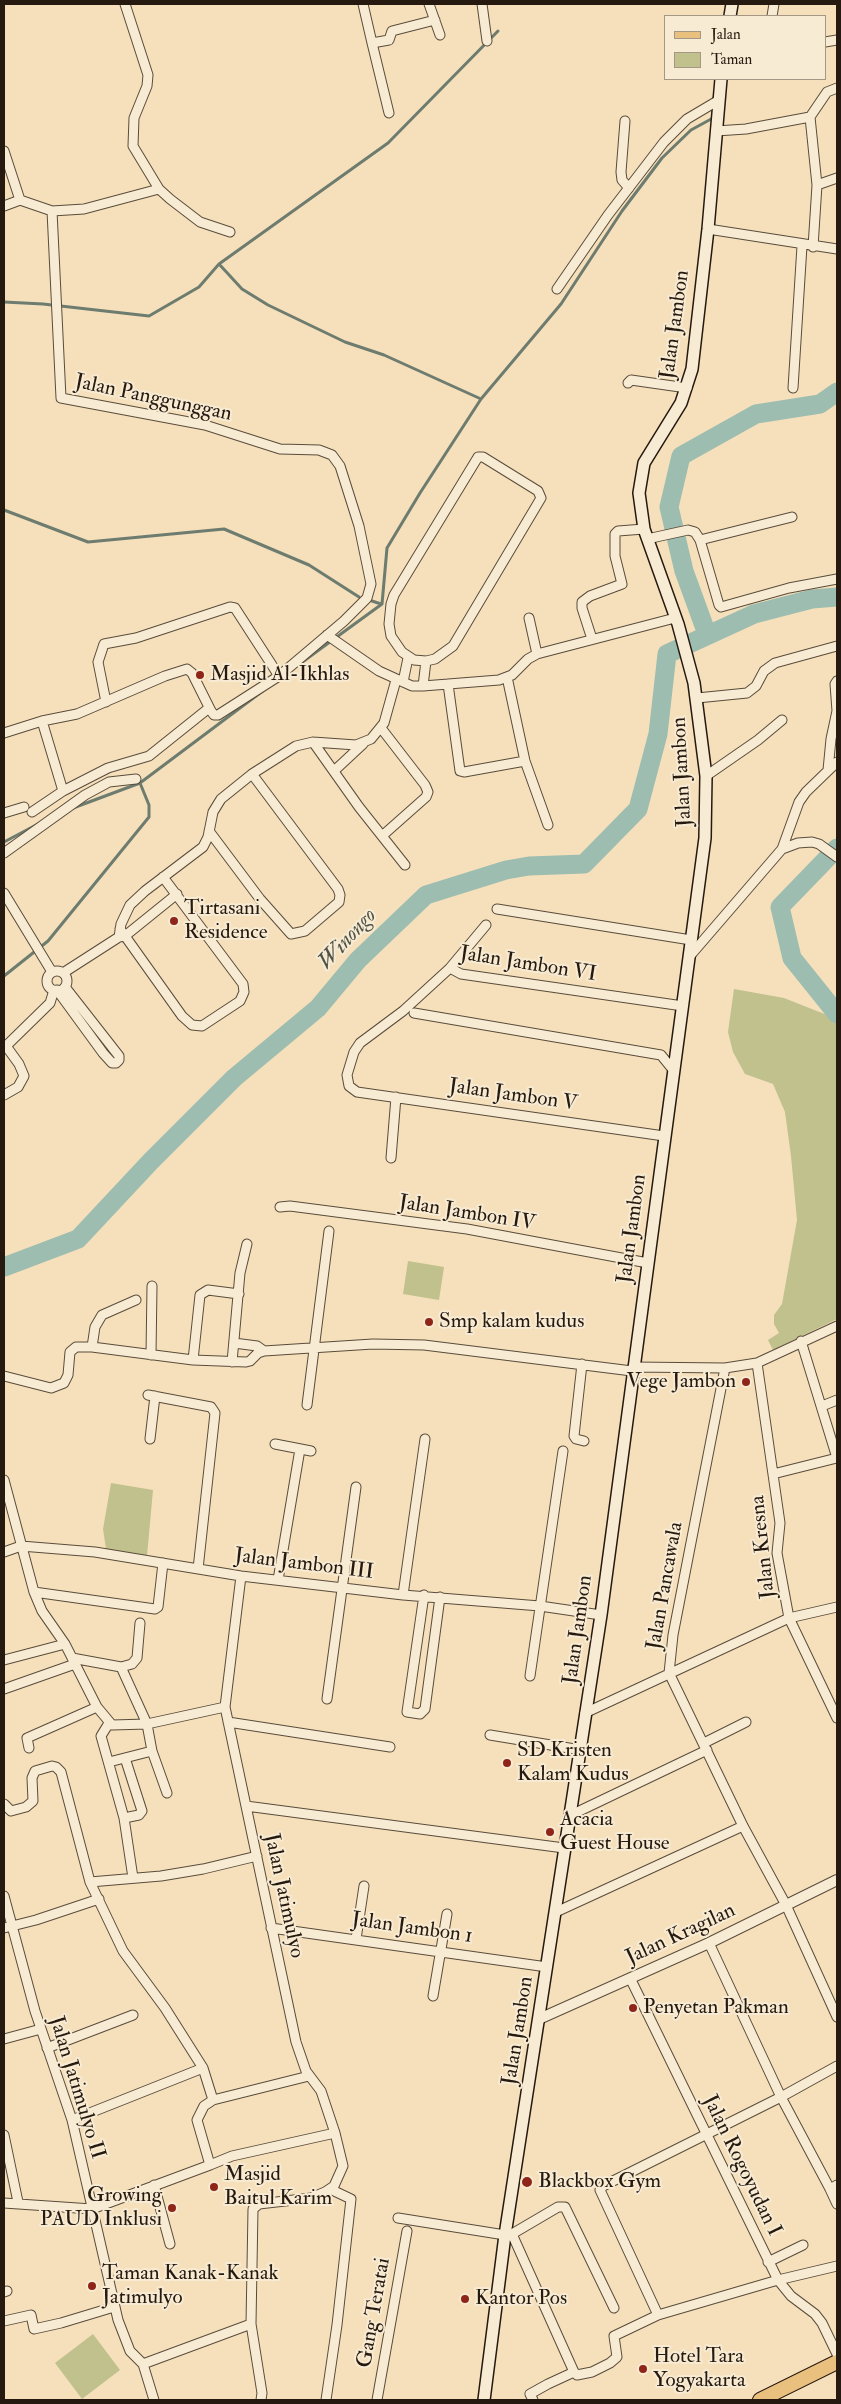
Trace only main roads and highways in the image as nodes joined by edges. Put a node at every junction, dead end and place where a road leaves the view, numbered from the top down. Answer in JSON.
{"nodes":[{"id":1,"x":721,"y":80,"type":"edge"},
{"id":2,"x":837,"y":2362,"type":"edge"},
{"id":3,"x":484,"y":2400,"type":"edge"},
{"id":4,"x":760,"y":2400,"type":"edge"}],
"edges":[{"from":1,"to":3,"type":"main road","name":"Jalan Jambon"},
{"from":2,"to":4,"type":"main road"}]}
